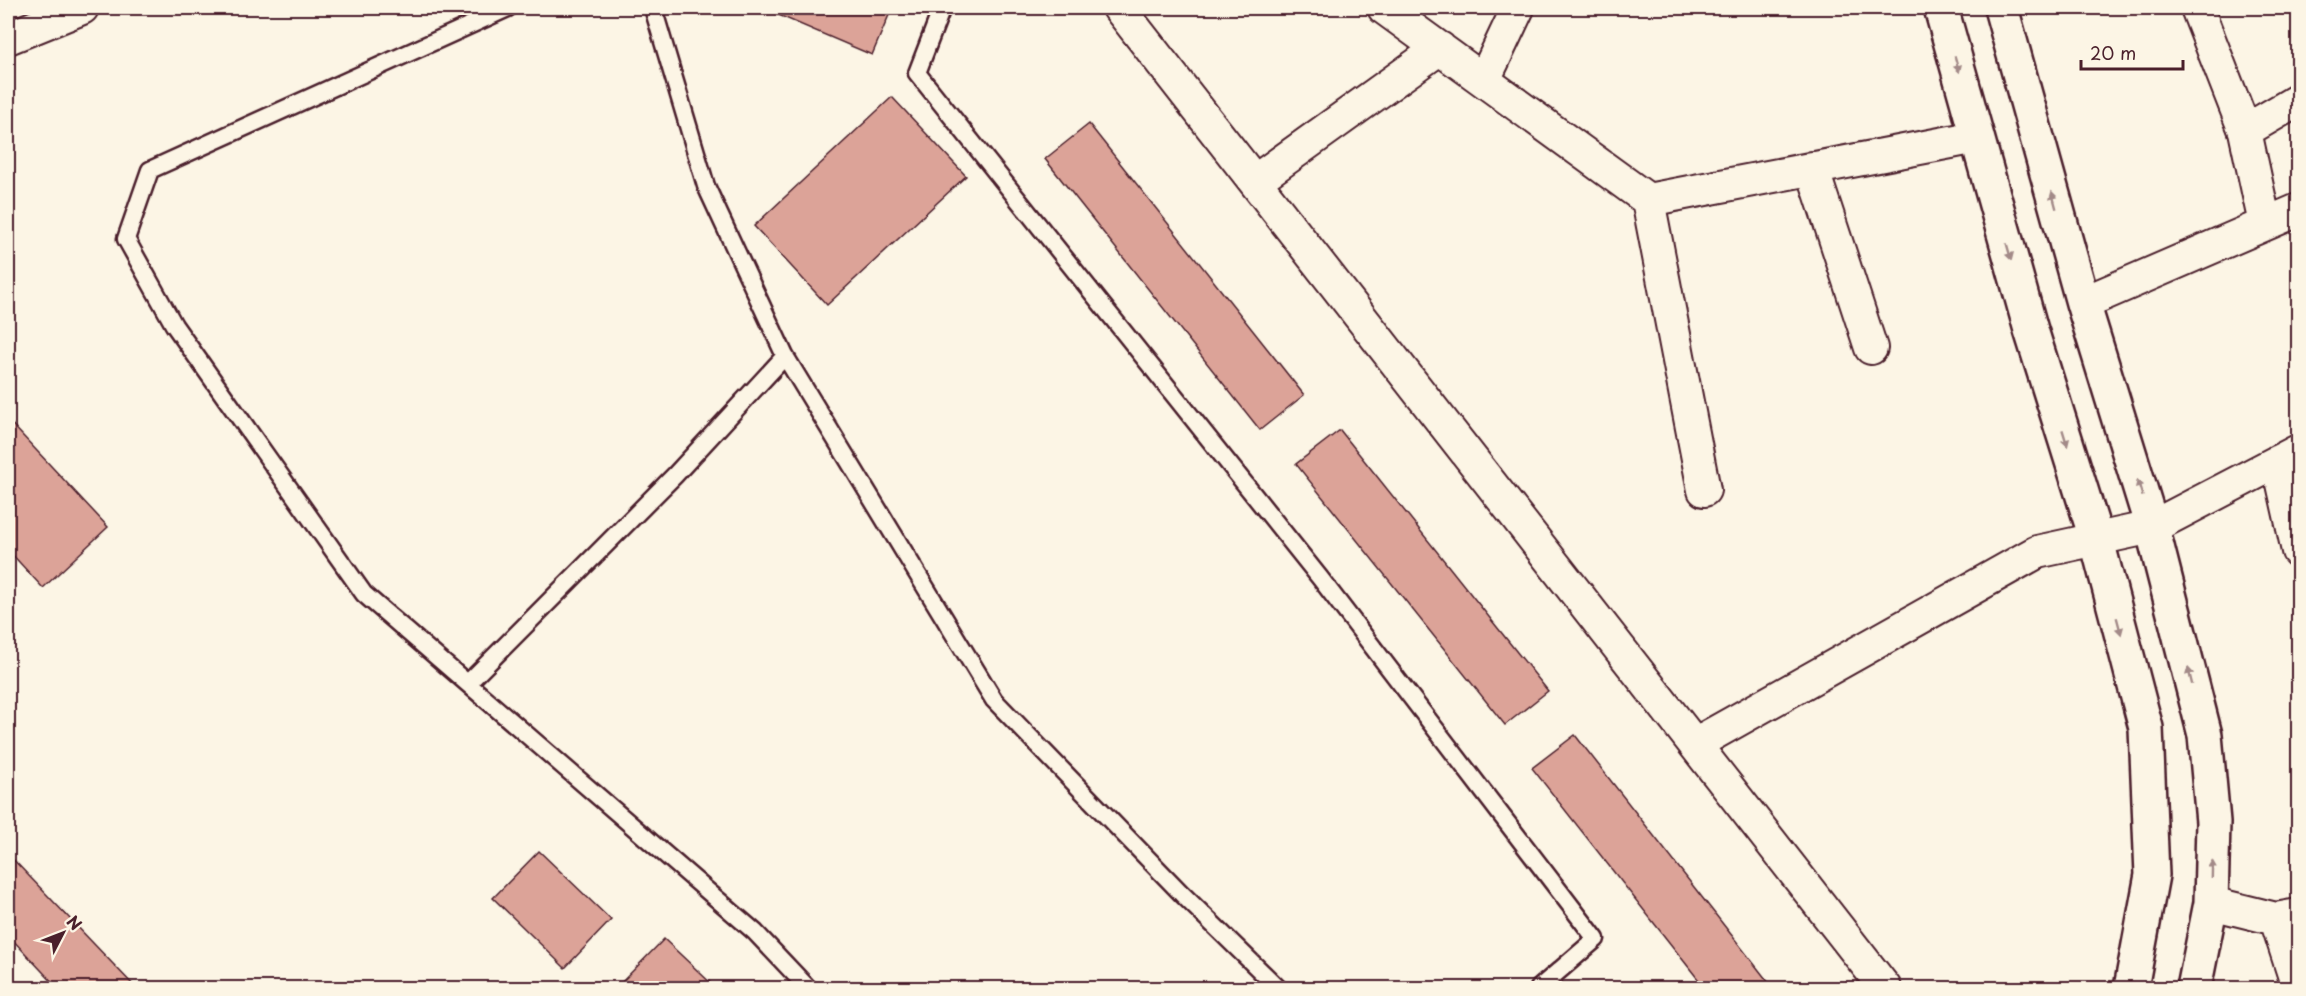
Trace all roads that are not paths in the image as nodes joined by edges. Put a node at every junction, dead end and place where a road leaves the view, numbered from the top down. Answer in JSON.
{"nodes":[{"id":1,"x":82,"y":8,"type":"edge"},
{"id":2,"x":508,"y":8,"type":"edge"},
{"id":3,"x":653,"y":8,"type":"edge"},
{"id":4,"x":942,"y":8,"type":"edge"},
{"id":5,"x":1119,"y":8,"type":"edge"},
{"id":6,"x":1384,"y":8,"type":"edge"},
{"id":7,"x":1518,"y":8,"type":"edge"},
{"id":8,"x":1941,"y":8,"type":"edge"},
{"id":9,"x":2001,"y":8,"type":"edge"},
{"id":10,"x":2197,"y":8,"type":"edge"},
{"id":11,"x":8,"y":38,"type":"edge"},
{"id":12,"x":1440,"y":48,"type":"junction"},
{"id":13,"x":1484,"y":80,"type":"junction"},
{"id":14,"x":2298,"y":100,"type":"edge"},
{"id":15,"x":2245,"y":131,"type":"junction"},
{"id":16,"x":1977,"y":137,"type":"junction"},
{"id":17,"x":1812,"y":168,"type":"junction"},
{"id":18,"x":1255,"y":181,"type":"junction"},
{"id":19,"x":1648,"y":200,"type":"junction"},
{"id":20,"x":2298,"y":210,"type":"edge"},
{"id":21,"x":2265,"y":224,"type":"junction"},
{"id":22,"x":2083,"y":303,"type":"junction"},
{"id":23,"x":1871,"y":348,"type":"dead end"},
{"id":24,"x":785,"y":356,"type":"junction"},
{"id":25,"x":2288,"y":456,"type":"edge"},
{"id":26,"x":1704,"y":490,"type":"dead end"},
{"id":27,"x":2152,"y":527,"type":"junction"},
{"id":28,"x":2097,"y":541,"type":"junction"},
{"id":29,"x":2298,"y":551,"type":"edge"},
{"id":30,"x":468,"y":683,"type":"junction"},
{"id":31,"x":1695,"y":744,"type":"junction"},
{"id":32,"x":2211,"y":903,"type":"junction"},
{"id":33,"x":2287,"y":917,"type":"edge"},
{"id":34,"x":2298,"y":987,"type":"edge"},
{"id":35,"x":808,"y":988,"type":"edge"},
{"id":36,"x":1278,"y":988,"type":"edge"},
{"id":37,"x":1539,"y":988,"type":"edge"},
{"id":38,"x":1885,"y":988,"type":"edge"},
{"id":39,"x":2131,"y":988,"type":"edge"},
{"id":40,"x":2193,"y":988,"type":"edge"}],
"edges":[{"from":1,"to":11,"type":"street"},
{"from":2,"to":30,"type":"lane"},
{"from":3,"to":24,"type":"lane"},
{"from":4,"to":37,"type":"lane"},
{"from":5,"to":18,"type":"street"},
{"from":6,"to":12,"type":"street"},
{"from":7,"to":13,"type":"street"},
{"from":8,"to":16,"type":"street","one_way":true},
{"from":22,"to":9,"type":"street","one_way":true},
{"from":10,"to":15,"type":"street"},
{"from":12,"to":13,"type":"street"},
{"from":12,"to":18,"type":"street"},
{"from":13,"to":19,"type":"street"},
{"from":14,"to":15,"type":"street"},
{"from":15,"to":21,"type":"street"},
{"from":16,"to":17,"type":"street"},
{"from":16,"to":28,"type":"street","one_way":true},
{"from":17,"to":19,"type":"street"},
{"from":17,"to":23,"type":"street"},
{"from":18,"to":31,"type":"street"},
{"from":19,"to":26,"type":"street"},
{"from":20,"to":21,"type":"street"},
{"from":21,"to":22,"type":"street"},
{"from":27,"to":22,"type":"street","one_way":true},
{"from":24,"to":30,"type":"lane"},
{"from":24,"to":36,"type":"lane"},
{"from":25,"to":27,"type":"street"},
{"from":25,"to":29,"type":"street"},
{"from":27,"to":28,"type":"street"},
{"from":32,"to":27,"type":"street","one_way":true},
{"from":28,"to":31,"type":"street"},
{"from":28,"to":39,"type":"street","one_way":true},
{"from":30,"to":35,"type":"lane"},
{"from":31,"to":38,"type":"street"},
{"from":32,"to":33,"type":"street"},
{"from":32,"to":40,"type":"street"},
{"from":33,"to":34,"type":"street"}]}
